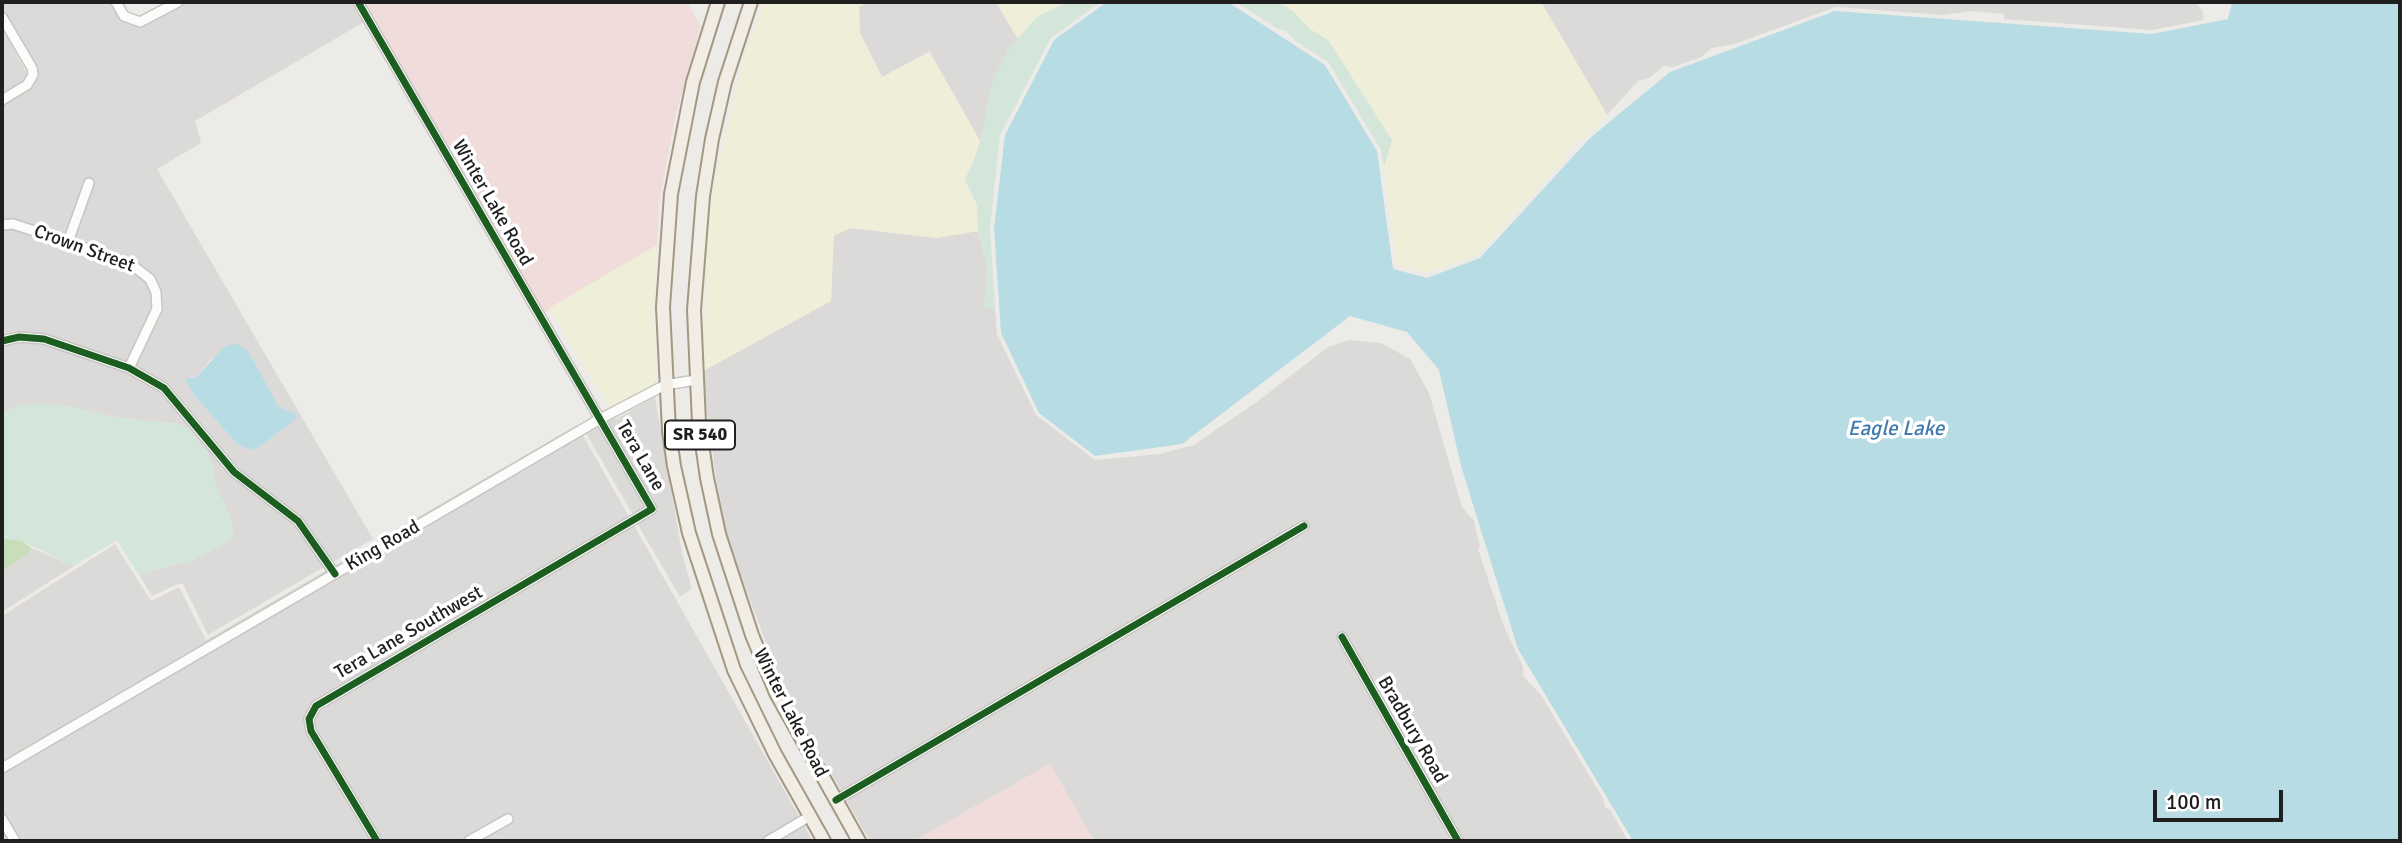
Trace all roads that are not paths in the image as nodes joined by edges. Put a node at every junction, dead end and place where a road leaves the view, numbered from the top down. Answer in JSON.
{"nodes":[{"id":1,"x":116,"y":2,"type":"edge"},
{"id":2,"x":178,"y":2,"type":"edge"},
{"id":3,"x":358,"y":2,"type":"edge"},
{"id":4,"x":718,"y":2,"type":"edge"},
{"id":5,"x":751,"y":2,"type":"edge"},
{"id":6,"x":2,"y":17,"type":"edge"},
{"id":7,"x":2,"y":100,"type":"edge"},
{"id":8,"x":89,"y":183,"type":"dead end"},
{"id":9,"x":2,"y":225,"type":"edge"},
{"id":10,"x":68,"y":242,"type":"junction"},
{"id":11,"x":2,"y":341,"type":"edge"},
{"id":12,"x":129,"y":368,"type":"junction"},
{"id":13,"x":696,"y":380,"type":"junction"},
{"id":14,"x":666,"y":385,"type":"junction"},
{"id":15,"x":600,"y":419,"type":"junction"},
{"id":16,"x":652,"y":509,"type":"joint"},
{"id":17,"x":1304,"y":526,"type":"dead end"},
{"id":18,"x":335,"y":574,"type":"junction"},
{"id":19,"x":1342,"y":637,"type":"dead end"},
{"id":20,"x":2,"y":768,"type":"edge"},
{"id":21,"x":836,"y":800,"type":"junction"},
{"id":22,"x":810,"y":816,"type":"junction"},
{"id":23,"x":2,"y":819,"type":"edge"},
{"id":24,"x":508,"y":819,"type":"dead end"},
{"id":25,"x":1455,"y":840,"type":"edge"},
{"id":26,"x":15,"y":841,"type":"edge"},
{"id":27,"x":377,"y":841,"type":"edge"},
{"id":28,"x":468,"y":841,"type":"edge"},
{"id":29,"x":768,"y":841,"type":"edge"},
{"id":30,"x":824,"y":841,"type":"edge"},
{"id":31,"x":859,"y":841,"type":"edge"}],
"edges":[{"from":1,"to":2,"type":"street"},
{"from":3,"to":15,"type":"street","name":"Winter Lake Road"},
{"from":4,"to":14,"type":"main road","name":"Winter Lake Road","number":"SR 540"},
{"from":5,"to":13,"type":"main road","name":"Winter Lake Road","number":"SR 540"},
{"from":6,"to":7,"type":"street"},
{"from":8,"to":10,"type":"street"},
{"from":9,"to":10,"type":"street","name":"Crown Street"},
{"from":10,"to":12,"type":"street","name":"Crown Street"},
{"from":11,"to":12,"type":"street"},
{"from":12,"to":18,"type":"street"},
{"from":13,"to":14,"type":"street","name":"King Road"},
{"from":13,"to":21,"type":"main road","name":"Winter Lake Road","number":"SR 540"},
{"from":14,"to":15,"type":"street","name":"King Road"},
{"from":14,"to":22,"type":"main road","name":"Winter Lake Road","number":"SR 540"},
{"from":15,"to":16,"type":"street","name":"Tera Lane"},
{"from":15,"to":18,"type":"street","name":"King Road"},
{"from":16,"to":27,"type":"street","name":"Tera Lane Southwest"},
{"from":17,"to":21,"type":"street"},
{"from":18,"to":20,"type":"street","name":"King Road"},
{"from":19,"to":25,"type":"street","name":"Bradbury Road"},
{"from":21,"to":31,"type":"main road","name":"Winter Lake Road","number":"SR 540"},
{"from":22,"to":29,"type":"street"},
{"from":22,"to":30,"type":"main road","name":"Winter Lake Road","number":"SR 540"},
{"from":23,"to":26,"type":"street"},
{"from":24,"to":28,"type":"street"}]}
